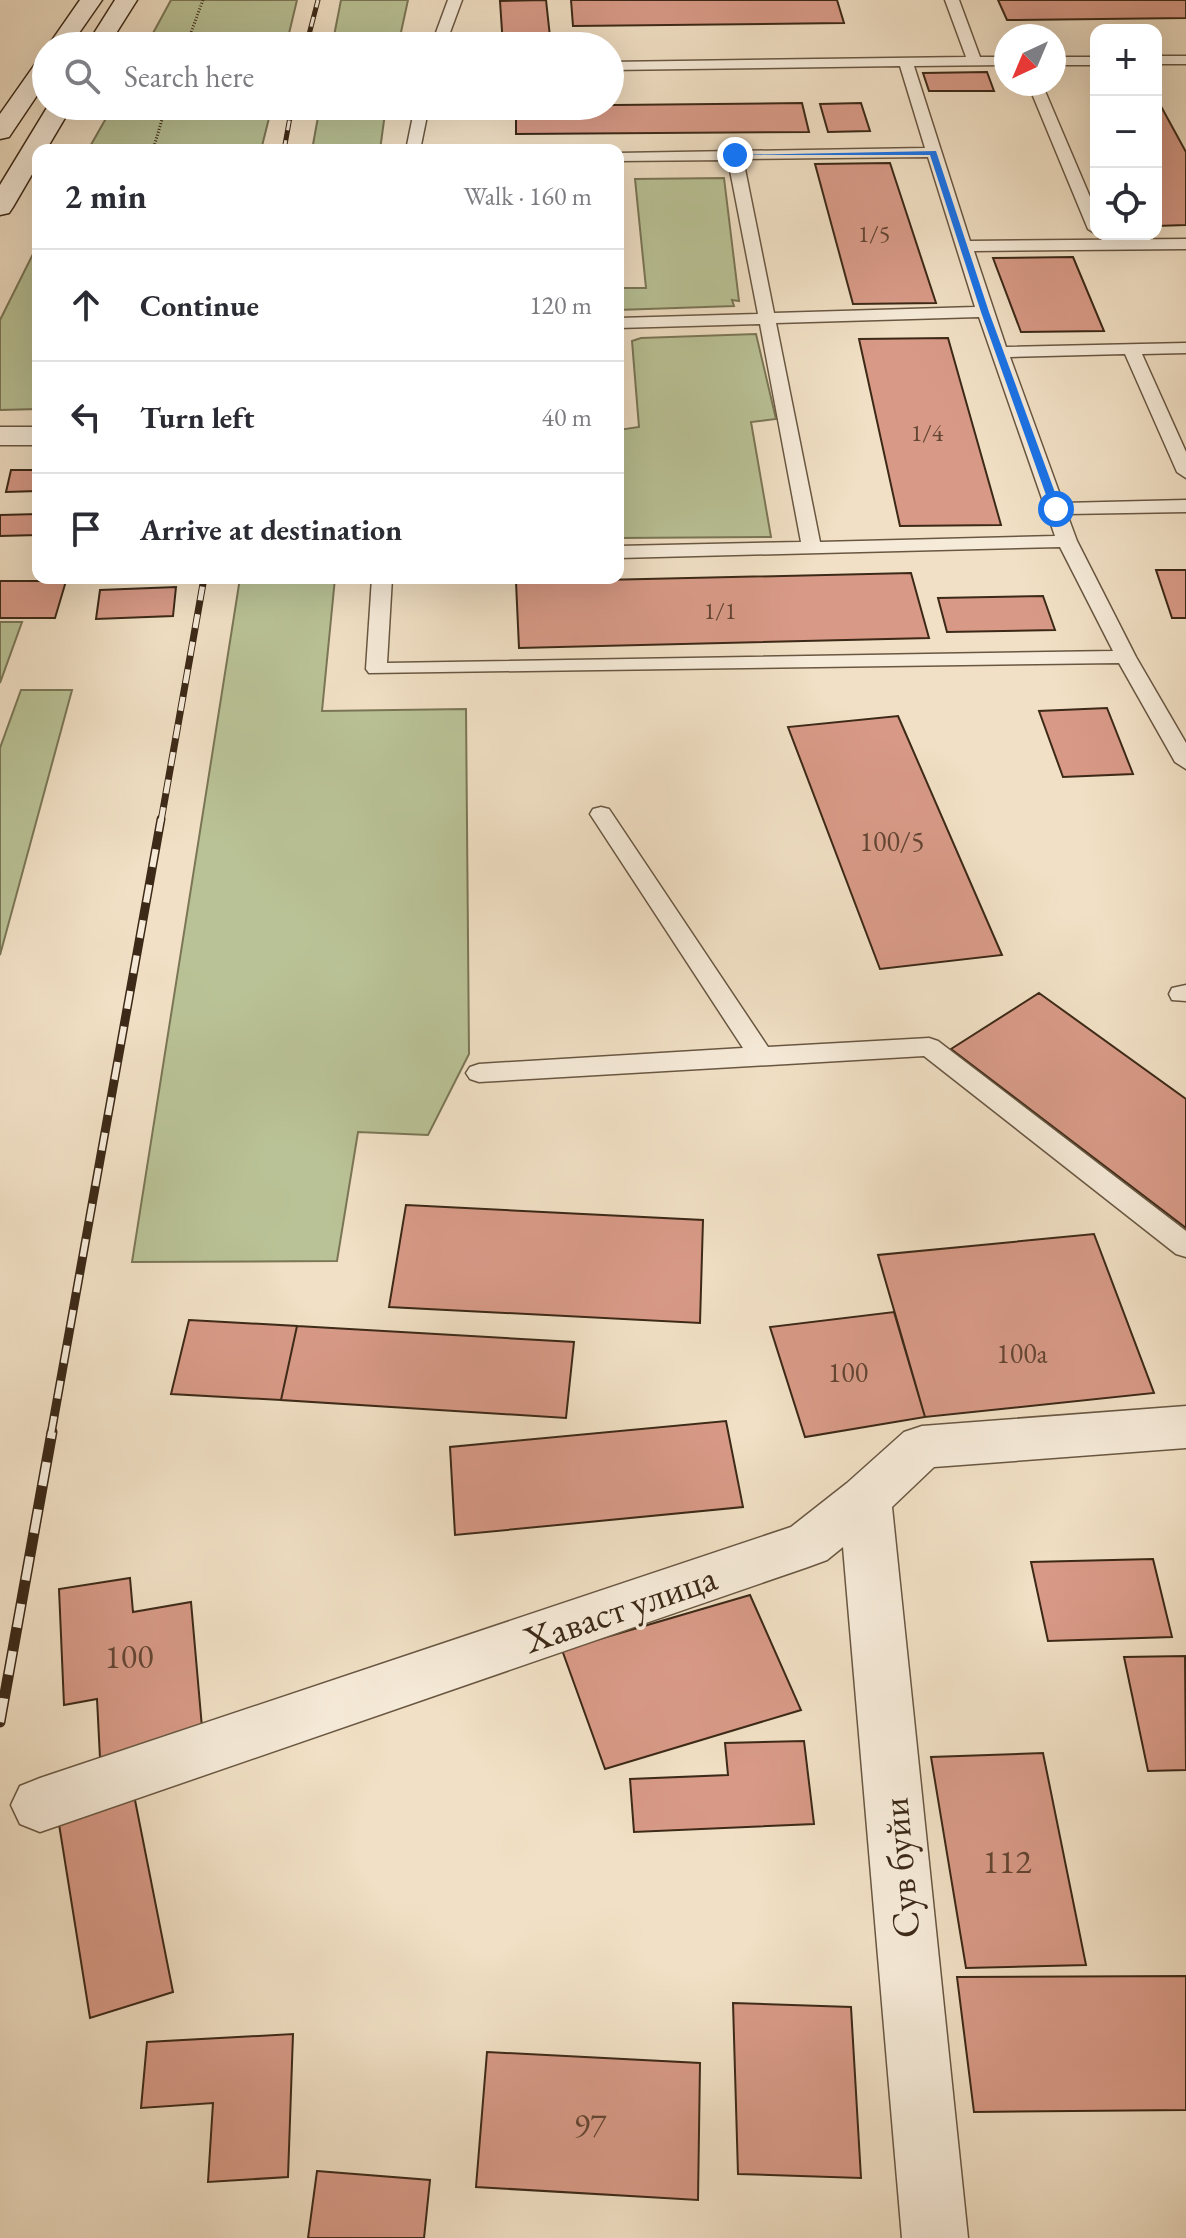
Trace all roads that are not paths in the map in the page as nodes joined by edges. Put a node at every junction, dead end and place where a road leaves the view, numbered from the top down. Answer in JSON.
{"nodes":[{"id":1,"x":91,"y":0,"type":"edge"},
{"id":2,"x":126,"y":0,"type":"edge"},
{"id":3,"x":455,"y":0,"type":"edge"},
{"id":4,"x":952,"y":0,"type":"edge"},
{"id":5,"x":69,"y":32,"type":"edge"},
{"id":6,"x":106,"y":32,"type":"edge"},
{"id":7,"x":443,"y":32,"type":"edge"},
{"id":8,"x":1162,"y":60,"type":"edge"},
{"id":9,"x":1186,"y":60,"type":"edge"},
{"id":10,"x":994,"y":61,"type":"edge"},
{"id":11,"x":1066,"y":61,"type":"edge"},
{"id":12,"x":1090,"y":61,"type":"edge"},
{"id":13,"x":975,"y":62,"type":"junction"},
{"id":14,"x":906,"y":63,"type":"junction"},
{"id":15,"x":624,"y":66,"type":"edge"},
{"id":16,"x":32,"y":85,"type":"edge"},
{"id":17,"x":1040,"y":96,"type":"edge"},
{"id":18,"x":52,"y":120,"type":"edge"},
{"id":19,"x":419,"y":120,"type":"edge"},
{"id":20,"x":1,"y":128,"type":"edge"},
{"id":21,"x":37,"y":144,"type":"edge"},
{"id":22,"x":414,"y":144,"type":"edge"},
{"id":23,"x":933,"y":152,"type":"junction"},
{"id":24,"x":32,"y":153,"type":"edge"},
{"id":25,"x":735,"y":155,"type":"junction"},
{"id":26,"x":624,"y":157,"type":"edge"},
{"id":27,"x":0,"y":207,"type":"edge"},
{"id":28,"x":1090,"y":215,"type":"edge"},
{"id":29,"x":1090,"y":237,"type":"edge"},
{"id":30,"x":1142,"y":240,"type":"edge"},
{"id":31,"x":1186,"y":244,"type":"edge"},
{"id":32,"x":964,"y":246,"type":"junction"},
{"id":33,"x":985,"y":312,"type":"junction"},
{"id":34,"x":767,"y":318,"type":"junction"},
{"id":35,"x":624,"y":323,"type":"edge"},
{"id":36,"x":1186,"y":348,"type":"edge"},
{"id":37,"x":1131,"y":349,"type":"junction"},
{"id":38,"x":999,"y":352,"type":"junction"},
{"id":39,"x":0,"y":436,"type":"edge"},
{"id":40,"x":32,"y":436,"type":"edge"},
{"id":41,"x":1186,"y":472,"type":"edge"},
{"id":42,"x":1186,"y":506,"type":"edge"},
{"id":43,"x":1056,"y":509,"type":"junction"},
{"id":44,"x":1067,"y":541,"type":"junction"},
{"id":45,"x":812,"y":548,"type":"junction"},
{"id":46,"x":624,"y":552,"type":"edge"},
{"id":47,"x":382,"y":584,"type":"edge"},
{"id":48,"x":1126,"y":657,"type":"junction"},
{"id":49,"x":1186,"y":724,"type":"edge"},
{"id":50,"x":1163,"y":725,"type":"junction"},
{"id":51,"x":1186,"y":743,"type":"edge"},
{"id":52,"x":1186,"y":762,"type":"edge"},
{"id":53,"x":601,"y":814,"type":"dead end"},
{"id":54,"x":761,"y":1056,"type":"junction"},
{"id":55,"x":479,"y":1073,"type":"dead end"},
{"id":56,"x":1186,"y":1246,"type":"edge"},
{"id":57,"x":1186,"y":1427,"type":"edge"},
{"id":58,"x":865,"y":1499,"type":"junction"},
{"id":59,"x":40,"y":1805,"type":"dead end"},
{"id":60,"x":935,"y":2238,"type":"edge"}],
"edges":[{"from":1,"to":5,"type":"street"},
{"from":2,"to":6,"type":"street"},
{"from":3,"to":7,"type":"lane"},
{"from":4,"to":13,"type":"lane"},
{"from":8,"to":9,"type":"lane"},
{"from":10,"to":13,"type":"lane"},
{"from":11,"to":12,"type":"lane"},
{"from":13,"to":14,"type":"lane"},
{"from":14,"to":15,"type":"lane"},
{"from":14,"to":23,"type":"lane"},
{"from":16,"to":20,"type":"street"},
{"from":17,"to":28,"type":"lane"},
{"from":18,"to":21,"type":"street"},
{"from":19,"to":22,"type":"lane"},
{"from":23,"to":25,"type":"lane"},
{"from":23,"to":32,"type":"lane"},
{"from":24,"to":27,"type":"street"},
{"from":25,"to":26,"type":"lane"},
{"from":25,"to":34,"type":"lane"},
{"from":29,"to":32,"type":"lane"},
{"from":30,"to":31,"type":"lane"},
{"from":32,"to":33,"type":"lane"},
{"from":33,"to":34,"type":"lane"},
{"from":33,"to":38,"type":"lane"},
{"from":34,"to":35,"type":"lane"},
{"from":34,"to":45,"type":"lane"},
{"from":36,"to":37,"type":"lane"},
{"from":37,"to":38,"type":"lane"},
{"from":37,"to":41,"type":"lane"},
{"from":38,"to":43,"type":"lane"},
{"from":39,"to":40,"type":"street"},
{"from":42,"to":43,"type":"lane"},
{"from":43,"to":44,"type":"lane"},
{"from":44,"to":45,"type":"lane"},
{"from":44,"to":48,"type":"lane"},
{"from":45,"to":46,"type":"lane"},
{"from":47,"to":48,"type":"lane"},
{"from":48,"to":50,"type":"lane"},
{"from":49,"to":50,"type":"lane"},
{"from":50,"to":51,"type":"lane"},
{"from":50,"to":52,"type":"lane"},
{"from":53,"to":54,"type":"lane"},
{"from":54,"to":55,"type":"lane"},
{"from":54,"to":56,"type":"lane"},
{"from":57,"to":58,"type":"street","name":"Хаваст улица"},
{"from":58,"to":59,"type":"street","name":"Хаваст улица"},
{"from":58,"to":60,"type":"street","name":"Сув буйи"}]}
